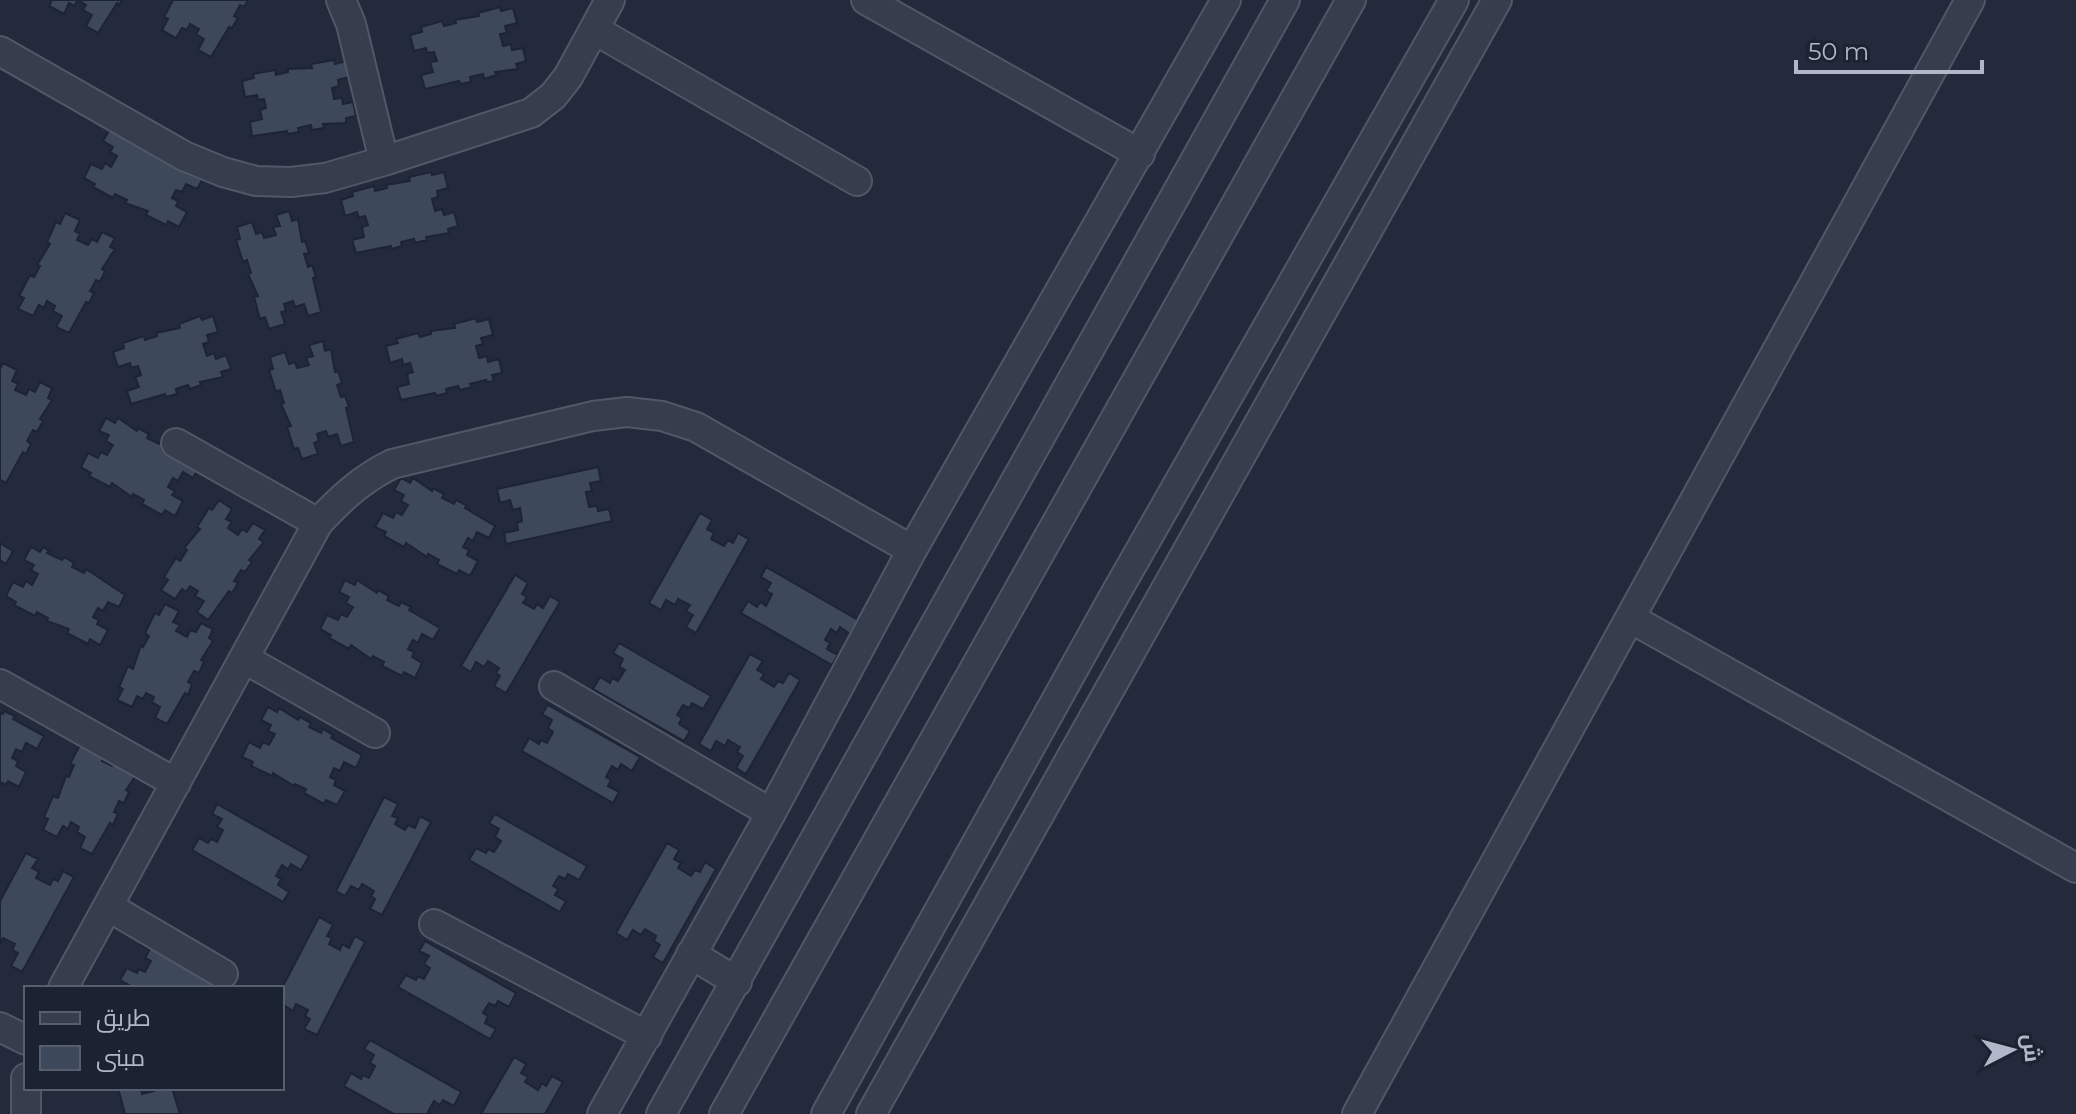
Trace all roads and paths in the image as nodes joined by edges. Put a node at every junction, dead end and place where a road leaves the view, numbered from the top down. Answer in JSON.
{"nodes":[{"id":1,"x":341,"y":0,"type":"edge"},
{"id":2,"x":610,"y":0,"type":"edge"},
{"id":3,"x":866,"y":0,"type":"edge"},
{"id":4,"x":1226,"y":0,"type":"edge"},
{"id":5,"x":1285,"y":0,"type":"edge"},
{"id":6,"x":1351,"y":0,"type":"edge"},
{"id":7,"x":1454,"y":0,"type":"edge"},
{"id":8,"x":1497,"y":0,"type":"edge"},
{"id":9,"x":1970,"y":0,"type":"edge"},
{"id":10,"x":595,"y":30,"type":"junction"},
{"id":11,"x":0,"y":51,"type":"edge"},
{"id":12,"x":1140,"y":154,"type":"junction"},
{"id":13,"x":384,"y":161,"type":"junction"},
{"id":14,"x":857,"y":181,"type":"dead end"},
{"id":15,"x":176,"y":443,"type":"dead end"},
{"id":16,"x":318,"y":523,"type":"junction"},
{"id":17,"x":912,"y":550,"type":"junction"},
{"id":18,"x":1113,"y":598,"type":"junction"},
{"id":19,"x":1630,"y":618,"type":"junction"},
{"id":20,"x":1149,"y":619,"type":"junction"},
{"id":21,"x":245,"y":659,"type":"junction"},
{"id":22,"x":0,"y":684,"type":"edge"},
{"id":23,"x":554,"y":686,"type":"dead end"},
{"id":24,"x":375,"y":733,"type":"dead end"},
{"id":25,"x":176,"y":783,"type":"junction"},
{"id":26,"x":771,"y":813,"type":"junction"},
{"id":27,"x":2076,"y":868,"type":"edge"},
{"id":28,"x":109,"y":907,"type":"junction"},
{"id":29,"x":434,"y":924,"type":"dead end"},
{"id":30,"x":691,"y":954,"type":"junction"},
{"id":31,"x":223,"y":974,"type":"dead end"},
{"id":32,"x":737,"y":982,"type":"junction"},
{"id":33,"x":64,"y":986,"type":"edge"},
{"id":34,"x":0,"y":1027,"type":"edge"},
{"id":35,"x":647,"y":1036,"type":"junction"},
{"id":36,"x":24,"y":1039,"type":"edge"},
{"id":37,"x":26,"y":1090,"type":"edge"},
{"id":38,"x":26,"y":1114,"type":"edge"},
{"id":39,"x":602,"y":1114,"type":"edge"},
{"id":40,"x":661,"y":1114,"type":"edge"},
{"id":41,"x":724,"y":1114,"type":"edge"},
{"id":42,"x":826,"y":1114,"type":"edge"},
{"id":43,"x":871,"y":1114,"type":"edge"},
{"id":44,"x":1357,"y":1114,"type":"edge"}],
"edges":[{"from":1,"to":13,"type":"street"},
{"from":2,"to":10,"type":"street"},
{"from":3,"to":12,"type":"street"},
{"from":4,"to":12,"type":"street"},
{"from":5,"to":32,"type":"street"},
{"from":6,"to":41,"type":"street"},
{"from":7,"to":18,"type":"street"},
{"from":8,"to":20,"type":"street"},
{"from":9,"to":19,"type":"street"},
{"from":10,"to":13,"type":"street"},
{"from":10,"to":14,"type":"street"},
{"from":11,"to":13,"type":"street"},
{"from":12,"to":17,"type":"street"},
{"from":15,"to":16,"type":"street"},
{"from":16,"to":17,"type":"street"},
{"from":16,"to":21,"type":"street"},
{"from":17,"to":26,"type":"street"},
{"from":18,"to":20,"type":"street"},
{"from":18,"to":42,"type":"street"},
{"from":19,"to":27,"type":"street"},
{"from":19,"to":44,"type":"street"},
{"from":20,"to":43,"type":"street"},
{"from":21,"to":24,"type":"street"},
{"from":21,"to":25,"type":"street"},
{"from":22,"to":25,"type":"street"},
{"from":23,"to":26,"type":"street"},
{"from":25,"to":28,"type":"street"},
{"from":26,"to":30,"type":"street"},
{"from":28,"to":31,"type":"street"},
{"from":28,"to":33,"type":"street"},
{"from":29,"to":35,"type":"street"},
{"from":30,"to":32,"type":"street"},
{"from":30,"to":35,"type":"street"},
{"from":32,"to":40,"type":"street"},
{"from":34,"to":36,"type":"street"},
{"from":35,"to":39,"type":"street"},
{"from":37,"to":38,"type":"street"}]}
